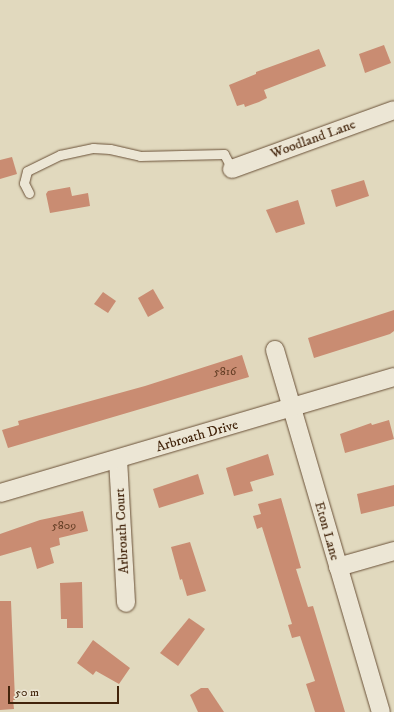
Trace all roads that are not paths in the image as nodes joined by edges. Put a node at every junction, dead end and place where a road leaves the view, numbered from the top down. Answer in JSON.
{"nodes":[{"id":1,"x":394,"y":110,"type":"edge"},
{"id":2,"x":232,"y":168,"type":"joint"},
{"id":3,"x":29,"y":193,"type":"dead end"},
{"id":4,"x":275,"y":350,"type":"dead end"},
{"id":5,"x":394,"y":377,"type":"edge"},
{"id":6,"x":291,"y":408,"type":"junction"},
{"id":7,"x":118,"y":459,"type":"junction"},
{"id":8,"x":0,"y":493,"type":"edge"},
{"id":9,"x":394,"y":551,"type":"edge"},
{"id":10,"x":338,"y":567,"type":"junction"},
{"id":11,"x":126,"y":603,"type":"dead end"},
{"id":12,"x":381,"y":712,"type":"edge"}],
"edges":[{"from":1,"to":2,"type":"street","name":"Woodland Lane"},
{"from":2,"to":3,"type":"lane"},
{"from":4,"to":6,"type":"street","name":"Eton Lane"},
{"from":5,"to":6,"type":"street","name":"Arbroath Drive"},
{"from":6,"to":7,"type":"street","name":"Arbroath Drive"},
{"from":6,"to":10,"type":"street","name":"Eton Lane"},
{"from":7,"to":8,"type":"street","name":"Arbroath Drive"},
{"from":7,"to":11,"type":"street","name":"Arbroath Court"},
{"from":9,"to":10,"type":"street"},
{"from":10,"to":12,"type":"street","name":"Eton Lane"}]}
